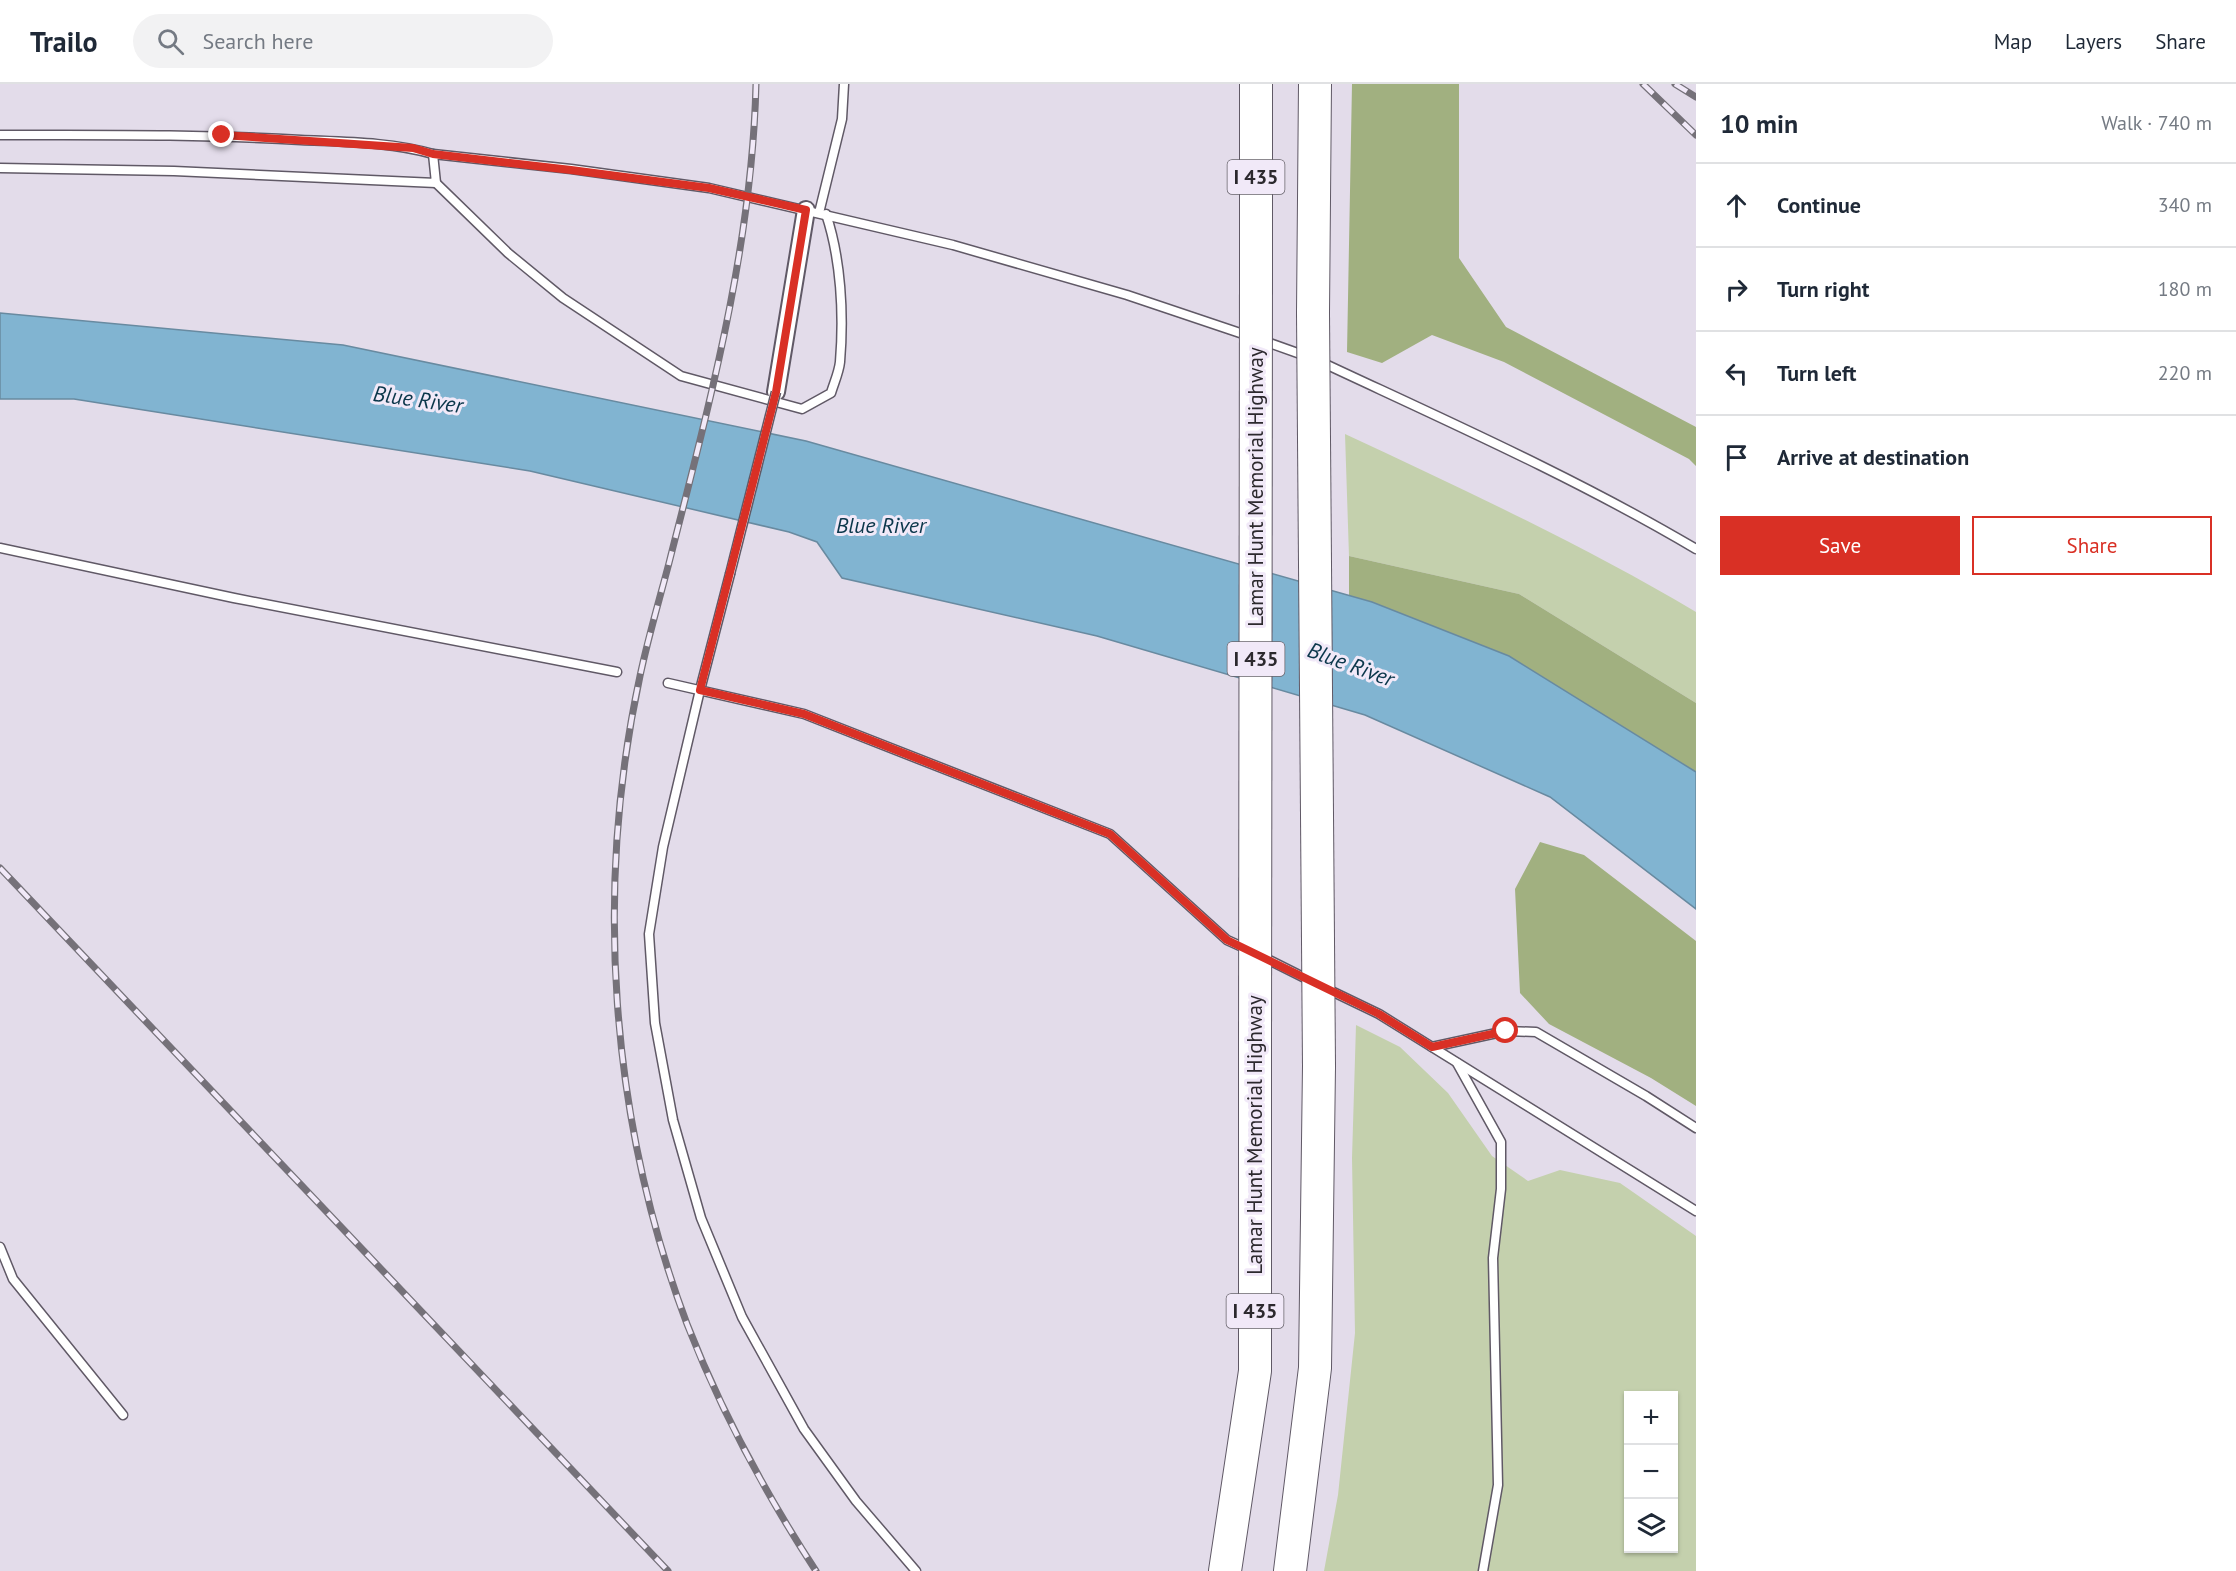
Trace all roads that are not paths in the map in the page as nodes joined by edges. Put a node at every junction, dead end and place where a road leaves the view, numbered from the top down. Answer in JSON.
{"nodes":[{"id":1,"x":844,"y":84,"type":"edge"},
{"id":2,"x":1256,"y":84,"type":"edge"},
{"id":3,"x":1315,"y":84,"type":"edge"},
{"id":4,"x":0,"y":135,"type":"edge"},
{"id":5,"x":433,"y":154,"type":"junction"},
{"id":6,"x":0,"y":168,"type":"edge"},
{"id":7,"x":436,"y":183,"type":"junction"},
{"id":8,"x":817,"y":213,"type":"junction"},
{"id":9,"x":776,"y":392,"type":"joint"},
{"id":10,"x":0,"y":548,"type":"edge"},
{"id":11,"x":1696,"y":549,"type":"edge"},
{"id":12,"x":617,"y":672,"type":"dead end"},
{"id":13,"x":668,"y":683,"type":"dead end"},
{"id":14,"x":700,"y":690,"type":"junction"},
{"id":15,"x":1432,"y":1047,"type":"junction"},
{"id":16,"x":1457,"y":1063,"type":"junction"},
{"id":17,"x":1696,"y":1128,"type":"edge"},
{"id":18,"x":1696,"y":1211,"type":"edge"},
{"id":19,"x":0,"y":1247,"type":"edge"},
{"id":20,"x":123,"y":1415,"type":"dead end"},
{"id":21,"x":916,"y":1571,"type":"edge"},
{"id":22,"x":1226,"y":1571,"type":"edge"},
{"id":23,"x":1290,"y":1571,"type":"edge"},
{"id":24,"x":1483,"y":1571,"type":"edge"}],
"edges":[{"from":1,"to":8,"type":"lane"},
{"from":2,"to":22,"type":"highway","name":"Lamar Hunt Memorial Highway","number":"I 435","bridge":true},
{"from":3,"to":23,"type":"highway","number":"I 435","bridge":true},
{"from":4,"to":5,"type":"lane"},
{"from":5,"to":7,"type":"lane"},
{"from":5,"to":8,"type":"lane"},
{"from":6,"to":7,"type":"lane"},
{"from":7,"to":8,"type":"lane"},
{"from":8,"to":9,"type":"street"},
{"from":8,"to":11,"type":"lane"},
{"from":9,"to":14,"type":"lane","bridge":true},
{"from":10,"to":12,"type":"lane"},
{"from":13,"to":14,"type":"lane"},
{"from":14,"to":15,"type":"lane"},
{"from":14,"to":21,"type":"lane"},
{"from":15,"to":16,"type":"lane"},
{"from":15,"to":17,"type":"lane"},
{"from":16,"to":18,"type":"lane"},
{"from":16,"to":24,"type":"lane"},
{"from":19,"to":20,"type":"lane"}]}
